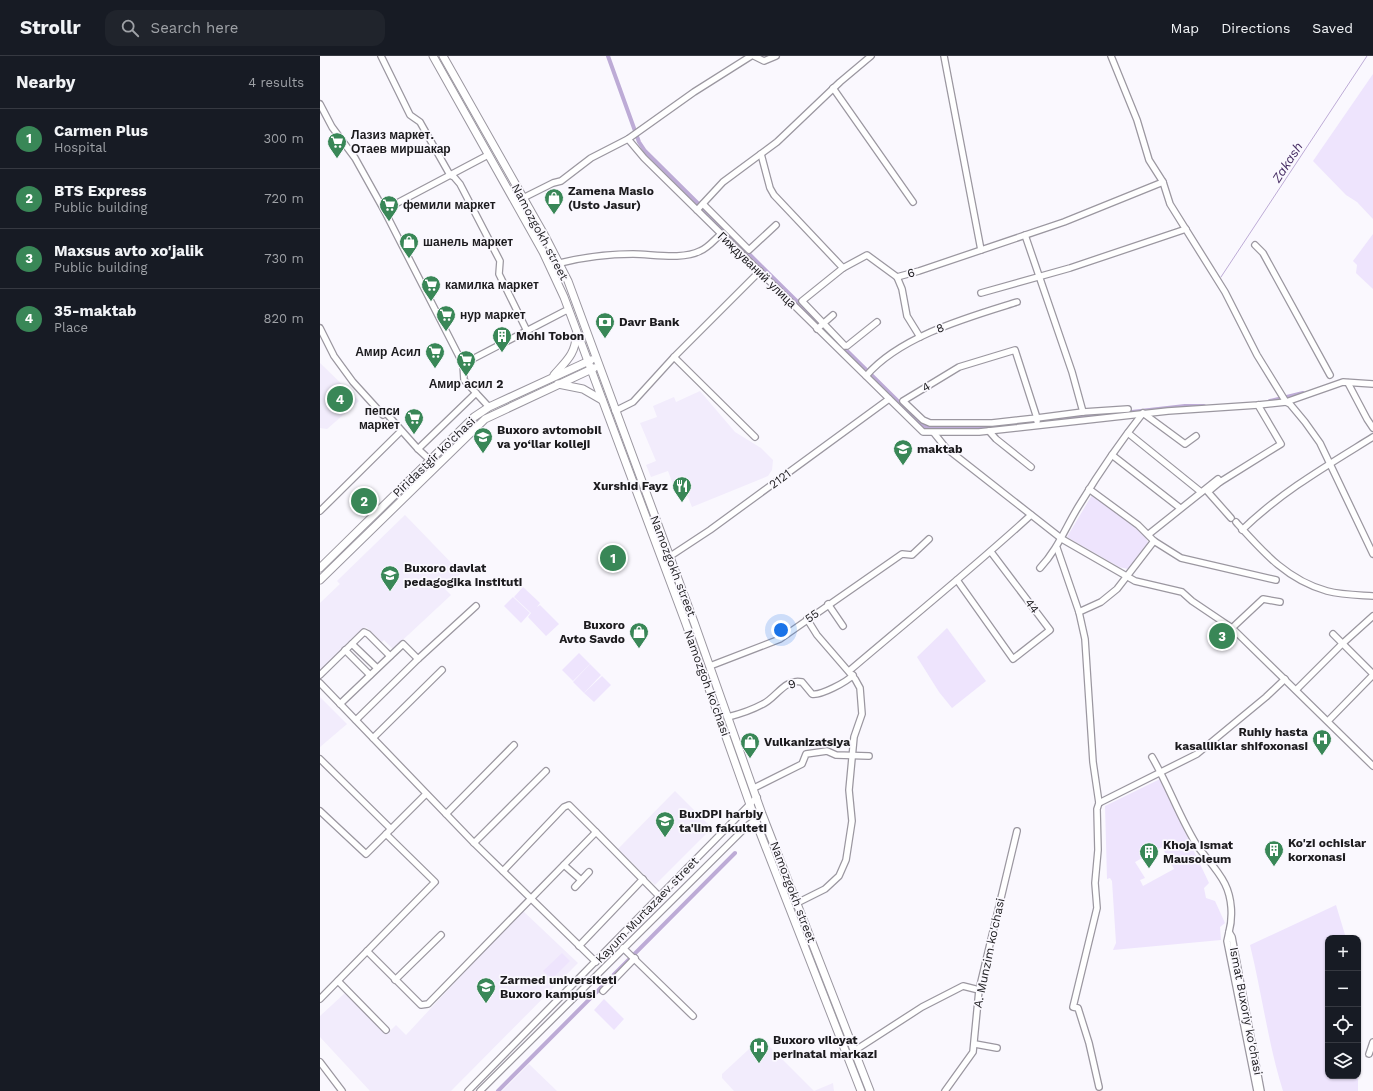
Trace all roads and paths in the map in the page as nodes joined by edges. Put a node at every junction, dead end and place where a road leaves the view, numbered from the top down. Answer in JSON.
{"nodes":[{"id":1,"x":381,"y":56,"type":"edge"},
{"id":2,"x":433,"y":56,"type":"edge"},
{"id":3,"x":443,"y":56,"type":"edge"},
{"id":4,"x":753,"y":56,"type":"edge"},
{"id":5,"x":776,"y":56,"type":"edge"},
{"id":6,"x":944,"y":56,"type":"edge"},
{"id":7,"x":1111,"y":56,"type":"edge"},
{"id":8,"x":868,"y":57,"type":"edge"},
{"id":9,"x":833,"y":88,"type":"junction"},
{"id":10,"x":320,"y":104,"type":"edge"},
{"id":11,"x":471,"y":106,"type":"junction"},
{"id":12,"x":463,"y":110,"type":"junction"},
{"id":13,"x":628,"y":138,"type":"junction"},
{"id":14,"x":761,"y":154,"type":"junction"},
{"id":15,"x":488,"y":155,"type":"junction"},
{"id":16,"x":450,"y":175,"type":"junction"},
{"id":17,"x":1163,"y":182,"type":"junction"},
{"id":18,"x":523,"y":198,"type":"junction"},
{"id":19,"x":913,"y":202,"type":"dead end"},
{"id":20,"x":700,"y":207,"type":"junction"},
{"id":21,"x":384,"y":210,"type":"junction"},
{"id":22,"x":776,"y":225,"type":"dead end"},
{"id":23,"x":1186,"y":229,"type":"junction"},
{"id":24,"x":721,"y":234,"type":"junction"},
{"id":25,"x":1026,"y":235,"type":"junction"},
{"id":26,"x":1255,"y":245,"type":"dead end"},
{"id":27,"x":981,"y":250,"type":"junction"},
{"id":28,"x":560,"y":263,"type":"junction"},
{"id":29,"x":843,"y":268,"type":"junction"},
{"id":30,"x":760,"y":271,"type":"junction"},
{"id":31,"x":897,"y":277,"type":"junction"},
{"id":32,"x":1039,"y":277,"type":"junction"},
{"id":33,"x":982,"y":293,"type":"dead end"},
{"id":34,"x":1017,"y":302,"type":"dead end"},
{"id":35,"x":569,"y":311,"type":"junction"},
{"id":36,"x":833,"y":315,"type":"dead end"},
{"id":37,"x":877,"y":322,"type":"dead end"},
{"id":38,"x":820,"y":327,"type":"junction"},
{"id":39,"x":320,"y":328,"type":"edge"},
{"id":40,"x":527,"y":331,"type":"junction"},
{"id":41,"x":577,"y":331,"type":"junction"},
{"id":42,"x":920,"y":336,"type":"junction"},
{"id":43,"x":674,"y":358,"type":"junction"},
{"id":44,"x":595,"y":359,"type":"junction"},
{"id":45,"x":588,"y":362,"type":"junction"},
{"id":46,"x":463,"y":364,"type":"junction"},
{"id":47,"x":598,"y":366,"type":"junction"},
{"id":48,"x":591,"y":369,"type":"junction"},
{"id":49,"x":1330,"y":375,"type":"dead end"},
{"id":50,"x":866,"y":376,"type":"junction"},
{"id":51,"x":552,"y":378,"type":"junction"},
{"id":52,"x":1348,"y":382,"type":"junction"},
{"id":53,"x":558,"y":384,"type":"junction"},
{"id":54,"x":1373,"y":384,"type":"edge"},
{"id":55,"x":476,"y":393,"type":"junction"},
{"id":56,"x":889,"y":399,"type":"junction"},
{"id":57,"x":1284,"y":399,"type":"junction"},
{"id":58,"x":903,"y":401,"type":"junction"},
{"id":59,"x":603,"y":402,"type":"junction"},
{"id":60,"x":895,"y":404,"type":"junction"},
{"id":61,"x":1258,"y":405,"type":"junction"},
{"id":62,"x":489,"y":407,"type":"junction"},
{"id":63,"x":1128,"y":409,"type":"dead end"},
{"id":64,"x":615,"y":410,"type":"junction"},
{"id":65,"x":1083,"y":412,"type":"junction"},
{"id":66,"x":1143,"y":414,"type":"junction"},
{"id":67,"x":1038,"y":421,"type":"junction"},
{"id":68,"x":1373,"y":428,"type":"edge"},
{"id":69,"x":401,"y":431,"type":"junction"},
{"id":70,"x":989,"y":431,"type":"junction"},
{"id":71,"x":934,"y":433,"type":"junction"},
{"id":72,"x":1128,"y":433,"type":"junction"},
{"id":73,"x":1196,"y":436,"type":"dead end"},
{"id":74,"x":754,"y":437,"type":"dead end"},
{"id":75,"x":1373,"y":437,"type":"edge"},
{"id":76,"x":418,"y":449,"type":"junction"},
{"id":77,"x":1112,"y":455,"type":"junction"},
{"id":78,"x":430,"y":460,"type":"junction"},
{"id":79,"x":1330,"y":463,"type":"junction"},
{"id":80,"x":1031,"y":466,"type":"dead end"},
{"id":81,"x":1220,"y":482,"type":"junction"},
{"id":82,"x":1089,"y":489,"type":"junction"},
{"id":83,"x":1201,"y":492,"type":"junction"},
{"id":84,"x":1180,"y":508,"type":"junction"},
{"id":85,"x":320,"y":511,"type":"edge"},
{"id":86,"x":1032,"y":515,"type":"junction"},
{"id":87,"x":1242,"y":530,"type":"junction"},
{"id":88,"x":1149,"y":534,"type":"junction"},
{"id":89,"x":929,"y":539,"type":"dead end"},
{"id":90,"x":1062,"y":539,"type":"junction"},
{"id":91,"x":1154,"y":541,"type":"junction"},
{"id":92,"x":1371,"y":544,"type":"edge"},
{"id":93,"x":1057,"y":548,"type":"junction"},
{"id":94,"x":991,"y":552,"type":"junction"},
{"id":95,"x":1373,"y":554,"type":"edge"},
{"id":96,"x":669,"y":557,"type":"junction"},
{"id":97,"x":320,"y":568,"type":"edge"},
{"id":98,"x":1040,"y":568,"type":"dead end"},
{"id":99,"x":1127,"y":576,"type":"junction"},
{"id":100,"x":320,"y":580,"type":"edge"},
{"id":101,"x":957,"y":580,"type":"junction"},
{"id":102,"x":1276,"y":580,"type":"dead end"},
{"id":103,"x":1373,"y":596,"type":"edge"},
{"id":104,"x":1280,"y":602,"type":"dead end"},
{"id":105,"x":828,"y":604,"type":"junction"},
{"id":106,"x":476,"y":606,"type":"dead end"},
{"id":107,"x":1079,"y":612,"type":"junction"},
{"id":108,"x":1373,"y":616,"type":"edge"},
{"id":109,"x":807,"y":619,"type":"junction"},
{"id":110,"x":843,"y":626,"type":"dead end"},
{"id":111,"x":1232,"y":628,"type":"junction"},
{"id":112,"x":1333,"y":634,"type":"dead end"},
{"id":113,"x":352,"y":644,"type":"junction"},
{"id":114,"x":1342,"y":644,"type":"junction"},
{"id":115,"x":345,"y":650,"type":"junction"},
{"id":116,"x":390,"y":656,"type":"junction"},
{"id":117,"x":418,"y":659,"type":"junction"},
{"id":118,"x":710,"y":666,"type":"junction"},
{"id":119,"x":377,"y":668,"type":"junction"},
{"id":120,"x":442,"y":670,"type":"dead end"},
{"id":121,"x":851,"y":673,"type":"junction"},
{"id":122,"x":320,"y":675,"type":"edge"},
{"id":123,"x":370,"y":675,"type":"junction"},
{"id":124,"x":1373,"y":675,"type":"edge"},
{"id":125,"x":1285,"y":679,"type":"junction"},
{"id":126,"x":320,"y":683,"type":"edge"},
{"id":127,"x":1296,"y":690,"type":"junction"},
{"id":128,"x":340,"y":704,"type":"junction"},
{"id":129,"x":728,"y":717,"type":"junction"},
{"id":130,"x":356,"y":720,"type":"junction"},
{"id":131,"x":1328,"y":720,"type":"junction"},
{"id":132,"x":373,"y":738,"type":"junction"},
{"id":133,"x":514,"y":745,"type":"dead end"},
{"id":134,"x":852,"y":756,"type":"junction"},
{"id":135,"x":869,"y":756,"type":"dead end"},
{"id":136,"x":1152,"y":757,"type":"dead end"},
{"id":137,"x":320,"y":759,"type":"edge"},
{"id":138,"x":1373,"y":766,"type":"edge"},
{"id":139,"x":546,"y":771,"type":"dead end"},
{"id":140,"x":1161,"y":773,"type":"junction"},
{"id":141,"x":754,"y":788,"type":"junction"},
{"id":142,"x":426,"y":794,"type":"junction"},
{"id":143,"x":757,"y":797,"type":"junction"},
{"id":144,"x":1099,"y":803,"type":"junction"},
{"id":145,"x":750,"y":804,"type":"junction"},
{"id":146,"x":320,"y":811,"type":"edge"},
{"id":147,"x":446,"y":814,"type":"junction"},
{"id":148,"x":762,"y":814,"type":"junction"},
{"id":149,"x":755,"y":820,"type":"junction"},
{"id":150,"x":391,"y":829,"type":"junction"},
{"id":151,"x":1017,"y":831,"type":"dead end"},
{"id":152,"x":596,"y":832,"type":"junction"},
{"id":153,"x":386,"y":834,"type":"junction"},
{"id":154,"x":474,"y":843,"type":"junction"},
{"id":155,"x":564,"y":865,"type":"junction"},
{"id":156,"x":503,"y":871,"type":"junction"},
{"id":157,"x":589,"y":872,"type":"dead end"},
{"id":158,"x":644,"y":879,"type":"junction"},
{"id":159,"x":581,"y":880,"type":"junction"},
{"id":160,"x":575,"y":887,"type":"dead end"},
{"id":161,"x":660,"y":897,"type":"junction"},
{"id":162,"x":531,"y":898,"type":"junction"},
{"id":163,"x":797,"y":903,"type":"junction"},
{"id":164,"x":1229,"y":932,"type":"junction"},
{"id":165,"x":440,"y":935,"type":"dead end"},
{"id":166,"x":579,"y":946,"type":"junction"},
{"id":167,"x":623,"y":948,"type":"junction"},
{"id":168,"x":367,"y":951,"type":"junction"},
{"id":169,"x":632,"y":956,"type":"junction"},
{"id":170,"x":596,"y":962,"type":"junction"},
{"id":171,"x":591,"y":967,"type":"junction"},
{"id":172,"x":598,"y":974,"type":"junction"},
{"id":173,"x":396,"y":980,"type":"junction"},
{"id":174,"x":338,"y":981,"type":"junction"},
{"id":175,"x":979,"y":990,"type":"junction"},
{"id":176,"x":603,"y":991,"type":"dead end"},
{"id":177,"x":320,"y":999,"type":"edge"},
{"id":178,"x":693,"y":1016,"type":"dead end"},
{"id":179,"x":386,"y":1030,"type":"dead end"},
{"id":180,"x":1373,"y":1042,"type":"edge"},
{"id":181,"x":843,"y":1044,"type":"junction"},
{"id":182,"x":975,"y":1044,"type":"junction"},
{"id":183,"x":853,"y":1048,"type":"junction"},
{"id":184,"x":997,"y":1048,"type":"dead end"},
{"id":185,"x":1369,"y":1054,"type":"dead end"},
{"id":186,"x":320,"y":1062,"type":"edge"},
{"id":187,"x":1098,"y":1087,"type":"dead end"},
{"id":188,"x":342,"y":1091,"type":"edge"},
{"id":189,"x":468,"y":1091,"type":"edge"},
{"id":190,"x":480,"y":1091,"type":"edge"},
{"id":191,"x":861,"y":1091,"type":"edge"},
{"id":192,"x":870,"y":1091,"type":"edge"},
{"id":193,"x":945,"y":1091,"type":"edge"},
{"id":194,"x":1257,"y":1091,"type":"edge"},
{"id":195,"x":1262,"y":1091,"type":"edge"}],
"edges":[{"from":1,"to":16,"type":"street"},
{"from":2,"to":12,"type":"main road","name":"Namozgokh street"},
{"from":3,"to":11,"type":"main road","name":"Namozgokh street"},
{"from":4,"to":5,"type":"street"},
{"from":4,"to":13,"type":"street"},
{"from":6,"to":27,"type":"street"},
{"from":7,"to":17,"type":"street"},
{"from":8,"to":9,"type":"street"},
{"from":9,"to":14,"type":"street"},
{"from":9,"to":19,"type":"street"},
{"from":10,"to":21,"type":"street"},
{"from":11,"to":12,"type":"main road"},
{"from":11,"to":18,"type":"main road","name":"Namozgokh street"},
{"from":12,"to":15,"type":"main road","name":"Namozgokh street"},
{"from":13,"to":18,"type":"street"},
{"from":13,"to":20,"type":"street","name":"Гиждуваний улица"},
{"from":14,"to":20,"type":"street"},
{"from":14,"to":29,"type":"street"},
{"from":15,"to":16,"type":"street"},
{"from":15,"to":35,"type":"main road","name":"Namozgokh street"},
{"from":16,"to":21,"type":"street"},
{"from":16,"to":40,"type":"street"},
{"from":17,"to":23,"type":"street"},
{"from":17,"to":25,"type":"street","name":"6"},
{"from":18,"to":28,"type":"main road","name":"Namozgokh street"},
{"from":20,"to":22,"type":"street"},
{"from":20,"to":24,"type":"street","name":"Гиждуваний улица"},
{"from":21,"to":46,"type":"street"},
{"from":23,"to":32,"type":"street"},
{"from":23,"to":57,"type":"street"},
{"from":24,"to":28,"type":"street"},
{"from":24,"to":30,"type":"street","name":"Гиждуваний улица"},
{"from":25,"to":27,"type":"street","name":"6"},
{"from":25,"to":32,"type":"street"},
{"from":26,"to":49,"type":"street"},
{"from":27,"to":31,"type":"street","name":"6"},
{"from":28,"to":44,"type":"main road","name":"Namozgokh street"},
{"from":29,"to":31,"type":"street","name":"6"},
{"from":29,"to":38,"type":"street","name":"6"},
{"from":30,"to":38,"type":"street","name":"Гиждуваний улица"},
{"from":30,"to":43,"type":"street"},
{"from":31,"to":42,"type":"street"},
{"from":32,"to":33,"type":"street"},
{"from":32,"to":65,"type":"street"},
{"from":34,"to":42,"type":"street","name":"8"},
{"from":35,"to":40,"type":"street"},
{"from":35,"to":41,"type":"main road","name":"Namozgokh street"},
{"from":36,"to":38,"type":"street"},
{"from":37,"to":38,"type":"street"},
{"from":38,"to":50,"type":"street","name":"Гиждуваний улица"},
{"from":39,"to":69,"type":"street"},
{"from":40,"to":46,"type":"street"},
{"from":41,"to":45,"type":"main road","name":"Namozgokh street"},
{"from":41,"to":51,"type":"main road"},
{"from":42,"to":50,"type":"street","name":"8"},
{"from":43,"to":64,"type":"street"},
{"from":43,"to":74,"type":"street"},
{"from":44,"to":45,"type":"main road","name":"Piridastgir ko'chasi"},
{"from":44,"to":47,"type":"main road","name":"Namozgokh street"},
{"from":45,"to":48,"type":"main road","name":"Namozgokh street"},
{"from":45,"to":51,"type":"main road","name":"Piridastgir ko'chasi"},
{"from":46,"to":55,"type":"street"},
{"from":47,"to":48,"type":"main road","name":"Piridastgir ko'chasi"},
{"from":47,"to":64,"type":"main road","name":"Namozgokh street"},
{"from":48,"to":53,"type":"main road","name":"Piridastgir ko'chasi"},
{"from":48,"to":59,"type":"main road","name":"Namozgokh street"},
{"from":50,"to":56,"type":"street","name":"Гиждуваний улица"},
{"from":51,"to":62,"type":"main road","name":"Piridastgir ko'chasi"},
{"from":52,"to":54,"type":"street"},
{"from":52,"to":57,"type":"street"},
{"from":52,"to":68,"type":"street"},
{"from":53,"to":59,"type":"main road"},
{"from":53,"to":100,"type":"main road","name":"Piridastgir ko'chasi"},
{"from":55,"to":62,"type":"street"},
{"from":55,"to":76,"type":"street"},
{"from":56,"to":60,"type":"street","name":"Гиждуваний улица"},
{"from":56,"to":96,"type":"street","name":"2121"},
{"from":57,"to":61,"type":"street"},
{"from":57,"to":79,"type":"street"},
{"from":58,"to":60,"type":"street"},
{"from":58,"to":67,"type":"street"},
{"from":58,"to":67,"type":"street","name":"4"},
{"from":59,"to":145,"type":"main road","name":"Namozgoh ko'chasi"},
{"from":60,"to":71,"type":"street","name":"Гиждуваний улица"},
{"from":61,"to":66,"type":"street"},
{"from":61,"to":81,"type":"street"},
{"from":62,"to":78,"type":"main road","name":"Piridastgir ko'chasi"},
{"from":63,"to":65,"type":"street"},
{"from":64,"to":96,"type":"main road","name":"Namozgokh street"},
{"from":65,"to":67,"type":"street"},
{"from":66,"to":67,"type":"street"},
{"from":66,"to":72,"type":"street"},
{"from":66,"to":73,"type":"street"},
{"from":67,"to":70,"type":"street"},
{"from":69,"to":76,"type":"street"},
{"from":69,"to":85,"type":"street"},
{"from":70,"to":71,"type":"street"},
{"from":70,"to":80,"type":"street"},
{"from":71,"to":86,"type":"street"},
{"from":72,"to":77,"type":"street"},
{"from":72,"to":83,"type":"street"},
{"from":75,"to":79,"type":"street"},
{"from":76,"to":78,"type":"street"},
{"from":77,"to":82,"type":"street"},
{"from":77,"to":84,"type":"street"},
{"from":78,"to":97,"type":"main road","name":"Piridastgir ko'chasi"},
{"from":79,"to":87,"type":"street"},
{"from":79,"to":92,"type":"street"},
{"from":81,"to":83,"type":"street"},
{"from":81,"to":87,"type":"street"},
{"from":82,"to":88,"type":"street"},
{"from":82,"to":90,"type":"street"},
{"from":83,"to":84,"type":"street"},
{"from":84,"to":88,"type":"street"},
{"from":86,"to":90,"type":"street"},
{"from":86,"to":94,"type":"street","name":"9"},
{"from":87,"to":103,"type":"street"},
{"from":88,"to":91,"type":"street"},
{"from":89,"to":105,"type":"street","name":"55"},
{"from":90,"to":93,"type":"street"},
{"from":90,"to":99,"type":"street"},
{"from":91,"to":99,"type":"street"},
{"from":91,"to":102,"type":"street"},
{"from":92,"to":95,"type":"street"},
{"from":93,"to":98,"type":"street"},
{"from":93,"to":107,"type":"street"},
{"from":94,"to":101,"type":"street","name":"9"},
{"from":94,"to":101,"type":"street","name":"44"},
{"from":96,"to":118,"type":"main road","name":"Namozgokh street"},
{"from":99,"to":107,"type":"street"},
{"from":99,"to":111,"type":"street"},
{"from":101,"to":121,"type":"street","name":"9"},
{"from":104,"to":111,"type":"street"},
{"from":105,"to":109,"type":"street","name":"55"},
{"from":105,"to":110,"type":"street"},
{"from":106,"to":117,"type":"street"},
{"from":107,"to":144,"type":"street"},
{"from":108,"to":114,"type":"street"},
{"from":109,"to":118,"type":"street","name":"55"},
{"from":109,"to":121,"type":"street"},
{"from":111,"to":125,"type":"street"},
{"from":112,"to":114,"type":"street"},
{"from":113,"to":115,"type":"street"},
{"from":113,"to":116,"type":"street"},
{"from":113,"to":119,"type":"street"},
{"from":114,"to":124,"type":"street"},
{"from":114,"to":127,"type":"street"},
{"from":115,"to":122,"type":"street"},
{"from":115,"to":123,"type":"street"},
{"from":116,"to":117,"type":"street"},
{"from":116,"to":119,"type":"street"},
{"from":117,"to":130,"type":"street"},
{"from":118,"to":129,"type":"main road","name":"Namozgokh street"},
{"from":119,"to":123,"type":"street"},
{"from":120,"to":132,"type":"street"},
{"from":121,"to":129,"type":"street","name":"9"},
{"from":121,"to":134,"type":"street"},
{"from":123,"to":128,"type":"street"},
{"from":124,"to":131,"type":"street"},
{"from":125,"to":127,"type":"street"},
{"from":125,"to":140,"type":"street"},
{"from":126,"to":128,"type":"street"},
{"from":127,"to":131,"type":"street"},
{"from":128,"to":130,"type":"street"},
{"from":129,"to":141,"type":"main road","name":"Namozgokh street"},
{"from":130,"to":132,"type":"street"},
{"from":131,"to":138,"type":"street"},
{"from":132,"to":142,"type":"street"},
{"from":133,"to":147,"type":"street"},
{"from":134,"to":135,"type":"street"},
{"from":134,"to":141,"type":"street"},
{"from":134,"to":163,"type":"street"},
{"from":136,"to":140,"type":"street","name":"Ismat Buxoriy ko'chasi"},
{"from":137,"to":150,"type":"street"},
{"from":139,"to":154,"type":"street"},
{"from":140,"to":144,"type":"street"},
{"from":140,"to":164,"type":"street","name":"Ismat Buxoriy ko'chasi"},
{"from":141,"to":143,"type":"main road","name":"Namozgokh street"},
{"from":142,"to":147,"type":"street"},
{"from":142,"to":150,"type":"street"},
{"from":143,"to":145,"type":"street","name":"Kayum Murtazaev street"},
{"from":143,"to":148,"type":"main road","name":"Namozgokh street"},
{"from":144,"to":187,"type":"street"},
{"from":145,"to":149,"type":"main road","name":"Namozgoh ko'chasi"},
{"from":145,"to":161,"type":"street","name":"Kayum Murtazaev street"},
{"from":146,"to":153,"type":"street"},
{"from":147,"to":154,"type":"street"},
{"from":148,"to":149,"type":"street","name":"Kayum Murtazaev street"},
{"from":148,"to":163,"type":"main road","name":"Namozgokh street"},
{"from":149,"to":167,"type":"street","name":"Kayum Murtazaev street"},
{"from":149,"to":181,"type":"main road","name":"Namozgoh ko'chasi"},
{"from":150,"to":153,"type":"street"},
{"from":151,"to":175,"type":"street","name":"A. Munzim ko'chasi"},
{"from":152,"to":155,"type":"street"},
{"from":152,"to":156,"type":"street"},
{"from":152,"to":158,"type":"street"},
{"from":153,"to":168,"type":"street"},
{"from":154,"to":156,"type":"street"},
{"from":155,"to":159,"type":"street"},
{"from":155,"to":162,"type":"street"},
{"from":156,"to":162,"type":"street"},
{"from":157,"to":159,"type":"street"},
{"from":158,"to":161,"type":"street"},
{"from":158,"to":166,"type":"street"},
{"from":159,"to":160,"type":"street"},
{"from":161,"to":170,"type":"street","name":"Kayum Murtazaev street"},
{"from":162,"to":166,"type":"street"},
{"from":162,"to":173,"type":"street"},
{"from":163,"to":183,"type":"main road","name":"Namozgokh street"},
{"from":164,"to":194,"type":"street","name":"Ismat Buxoriy ko'chasi"},
{"from":164,"to":195,"type":"street","name":"Ismat Buxoriy ko'chasi"},
{"from":165,"to":173,"type":"street"},
{"from":166,"to":170,"type":"street"},
{"from":167,"to":169,"type":"street"},
{"from":167,"to":172,"type":"street","name":"Kayum Murtazaev street"},
{"from":168,"to":173,"type":"street"},
{"from":168,"to":174,"type":"street"},
{"from":169,"to":176,"type":"street"},
{"from":169,"to":178,"type":"street"},
{"from":170,"to":171,"type":"street","name":"Kayum Murtazaev street"},
{"from":171,"to":172,"type":"street"},
{"from":171,"to":189,"type":"street","name":"Kayum Murtazaev street"},
{"from":172,"to":190,"type":"street","name":"Kayum Murtazaev street"},
{"from":174,"to":177,"type":"street"},
{"from":174,"to":179,"type":"street"},
{"from":175,"to":182,"type":"street","name":"A. Munzim ko'chasi"},
{"from":175,"to":183,"type":"street"},
{"from":180,"to":185,"type":"street"},
{"from":181,"to":183,"type":"main road"},
{"from":181,"to":191,"type":"main road"},
{"from":182,"to":184,"type":"street"},
{"from":182,"to":193,"type":"street","name":"A. Munzim ko'chasi"},
{"from":183,"to":192,"type":"main road","name":"Namozgokh street"},
{"from":186,"to":188,"type":"street"}]}
